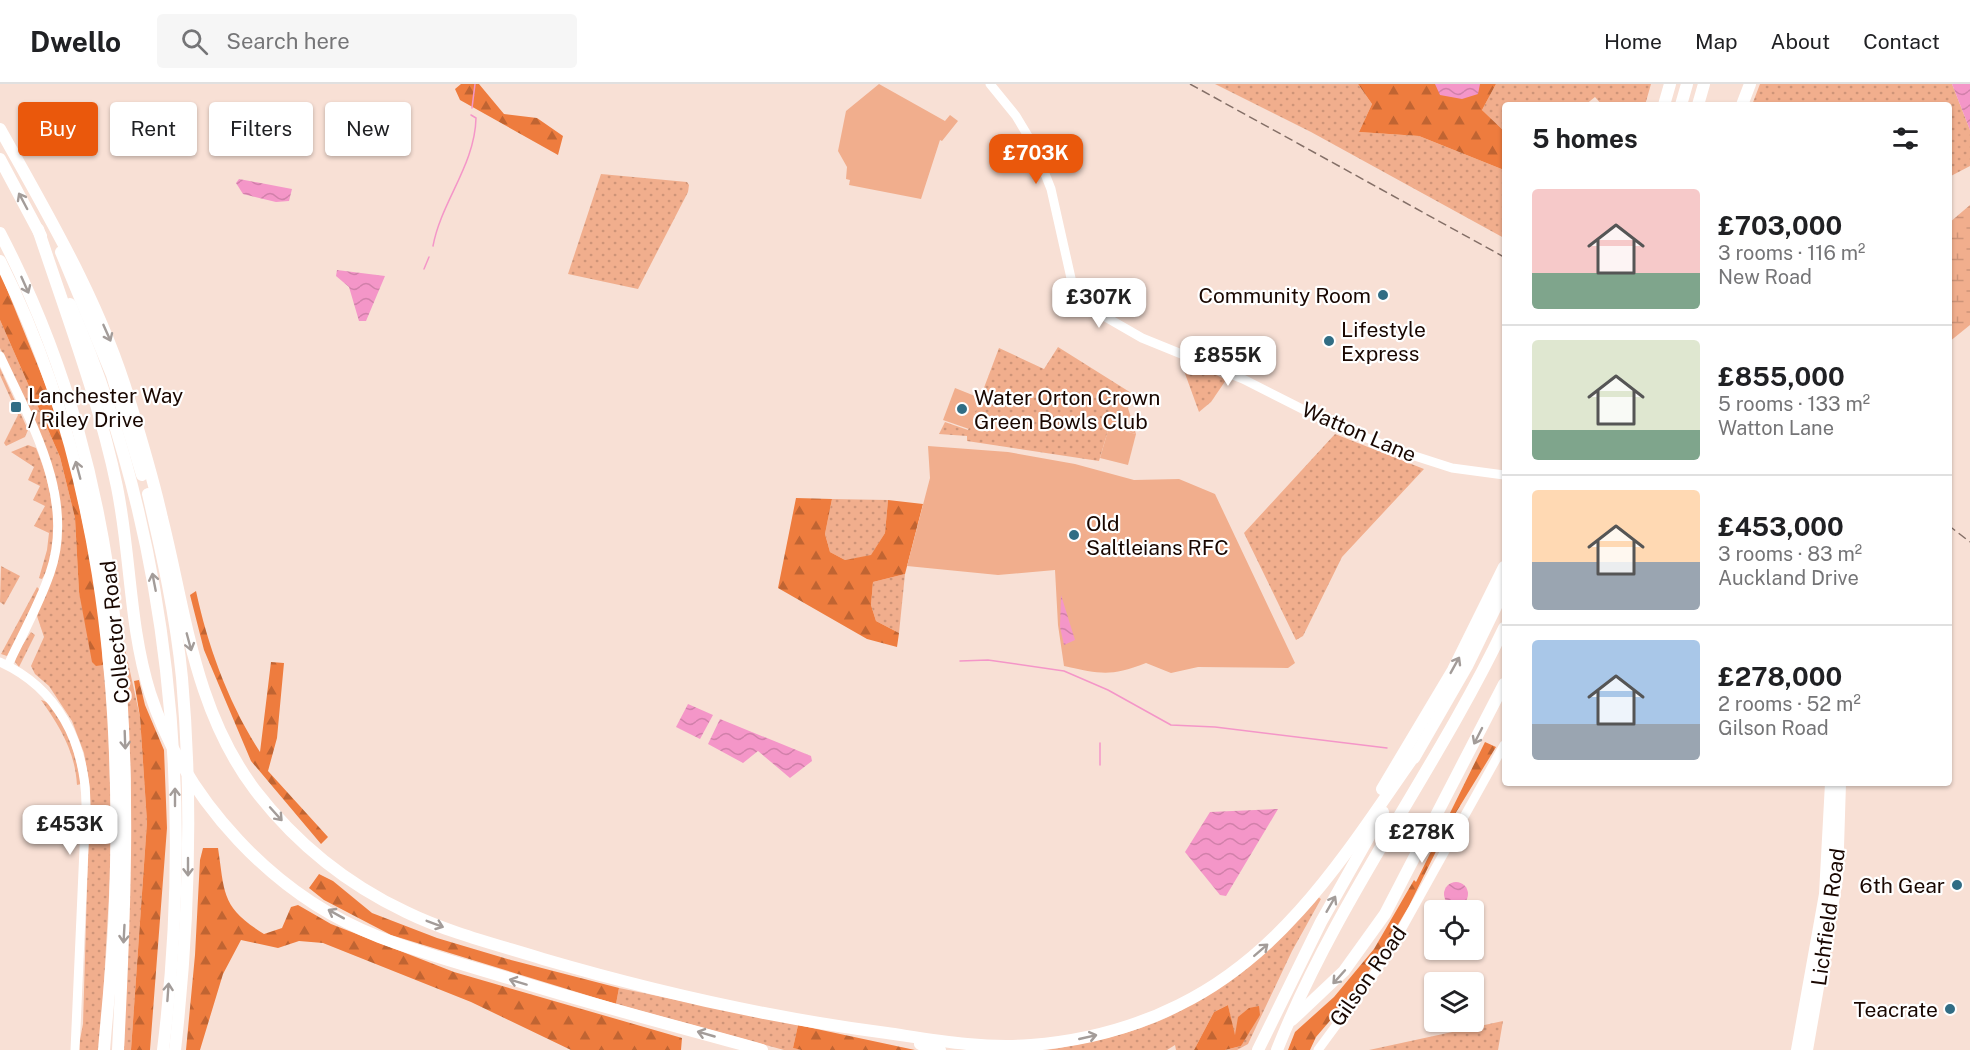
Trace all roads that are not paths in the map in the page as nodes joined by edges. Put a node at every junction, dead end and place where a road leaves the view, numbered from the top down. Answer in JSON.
{"nodes":[{"id":1,"x":990,"y":84,"type":"edge"},
{"id":2,"x":1670,"y":84,"type":"edge"},
{"id":3,"x":1687,"y":84,"type":"edge"},
{"id":4,"x":1704,"y":84,"type":"edge"},
{"id":5,"x":1750,"y":84,"type":"edge"},
{"id":6,"x":1665,"y":102,"type":"edge"},
{"id":7,"x":1682,"y":102,"type":"edge"},
{"id":8,"x":1699,"y":102,"type":"edge"},
{"id":9,"x":1743,"y":102,"type":"edge"},
{"id":10,"x":0,"y":129,"type":"edge"},
{"id":11,"x":0,"y":159,"type":"edge"},
{"id":12,"x":22,"y":169,"type":"junction"},
{"id":13,"x":38,"y":229,"type":"junction"},
{"id":14,"x":0,"y":233,"type":"edge"},
{"id":15,"x":0,"y":261,"type":"edge"},
{"id":16,"x":0,"y":356,"type":"edge"},
{"id":17,"x":1502,"y":475,"type":"edge"},
{"id":18,"x":1502,"y":571,"type":"edge"},
{"id":19,"x":1502,"y":594,"type":"edge"},
{"id":20,"x":1502,"y":632,"type":"edge"},
{"id":21,"x":4,"y":664,"type":"edge"},
{"id":22,"x":1502,"y":688,"type":"edge"},
{"id":23,"x":1502,"y":749,"type":"edge"},
{"id":24,"x":1417,"y":752,"type":"junction"},
{"id":25,"x":1831,"y":786,"type":"edge"},
{"id":26,"x":1840,"y":786,"type":"edge"},
{"id":27,"x":1301,"y":910,"type":"junction"},
{"id":28,"x":864,"y":1030,"type":"junction"},
{"id":29,"x":75,"y":1050,"type":"edge"},
{"id":30,"x":104,"y":1050,"type":"edge"},
{"id":31,"x":118,"y":1050,"type":"edge"},
{"id":32,"x":163,"y":1050,"type":"edge"},
{"id":33,"x":175,"y":1050,"type":"edge"},
{"id":34,"x":762,"y":1050,"type":"edge"},
{"id":35,"x":940,"y":1050,"type":"edge"},
{"id":36,"x":1250,"y":1050,"type":"edge"},
{"id":37,"x":1258,"y":1050,"type":"edge"},
{"id":38,"x":1277,"y":1050,"type":"edge"},
{"id":39,"x":1318,"y":1050,"type":"edge"},
{"id":40,"x":1797,"y":1050,"type":"edge"},
{"id":41,"x":1807,"y":1050,"type":"edge"}],
"edges":[{"from":1,"to":17,"type":"main road","name":"Watton Lane"},
{"from":2,"to":6,"type":"highway"},
{"from":3,"to":7,"type":"highway"},
{"from":4,"to":8,"type":"highway"},
{"from":5,"to":9,"type":"highway"},
{"from":10,"to":12,"type":"highway"},
{"from":13,"to":11,"type":"highway","one_way":true},
{"from":12,"to":28,"type":"highway","one_way":true},
{"from":12,"to":33,"type":"highway","one_way":true},
{"from":32,"to":13,"type":"highway","one_way":true},
{"from":34,"to":13,"type":"highway","one_way":true},
{"from":14,"to":31,"type":"highway","name":"Collector Road","one_way":true},
{"from":30,"to":15,"type":"highway","name":"Collector Road","one_way":true},
{"from":16,"to":21,"type":"main road"},
{"from":27,"to":18,"type":"highway","one_way":true},
{"from":19,"to":24,"type":"highway"},
{"from":20,"to":38,"type":"highway"},
{"from":21,"to":29,"type":"main road"},
{"from":22,"to":36,"type":"highway","one_way":true},
{"from":23,"to":39,"type":"main road","name":"Gilson Road"},
{"from":24,"to":27,"type":"highway"},
{"from":37,"to":24,"type":"highway","one_way":true},
{"from":25,"to":40,"type":"highway","name":"Lichfield Road"},
{"from":26,"to":41,"type":"highway","name":"Lichfield Road"},
{"from":28,"to":27,"type":"highway","one_way":true},
{"from":28,"to":35,"type":"highway"}]}
